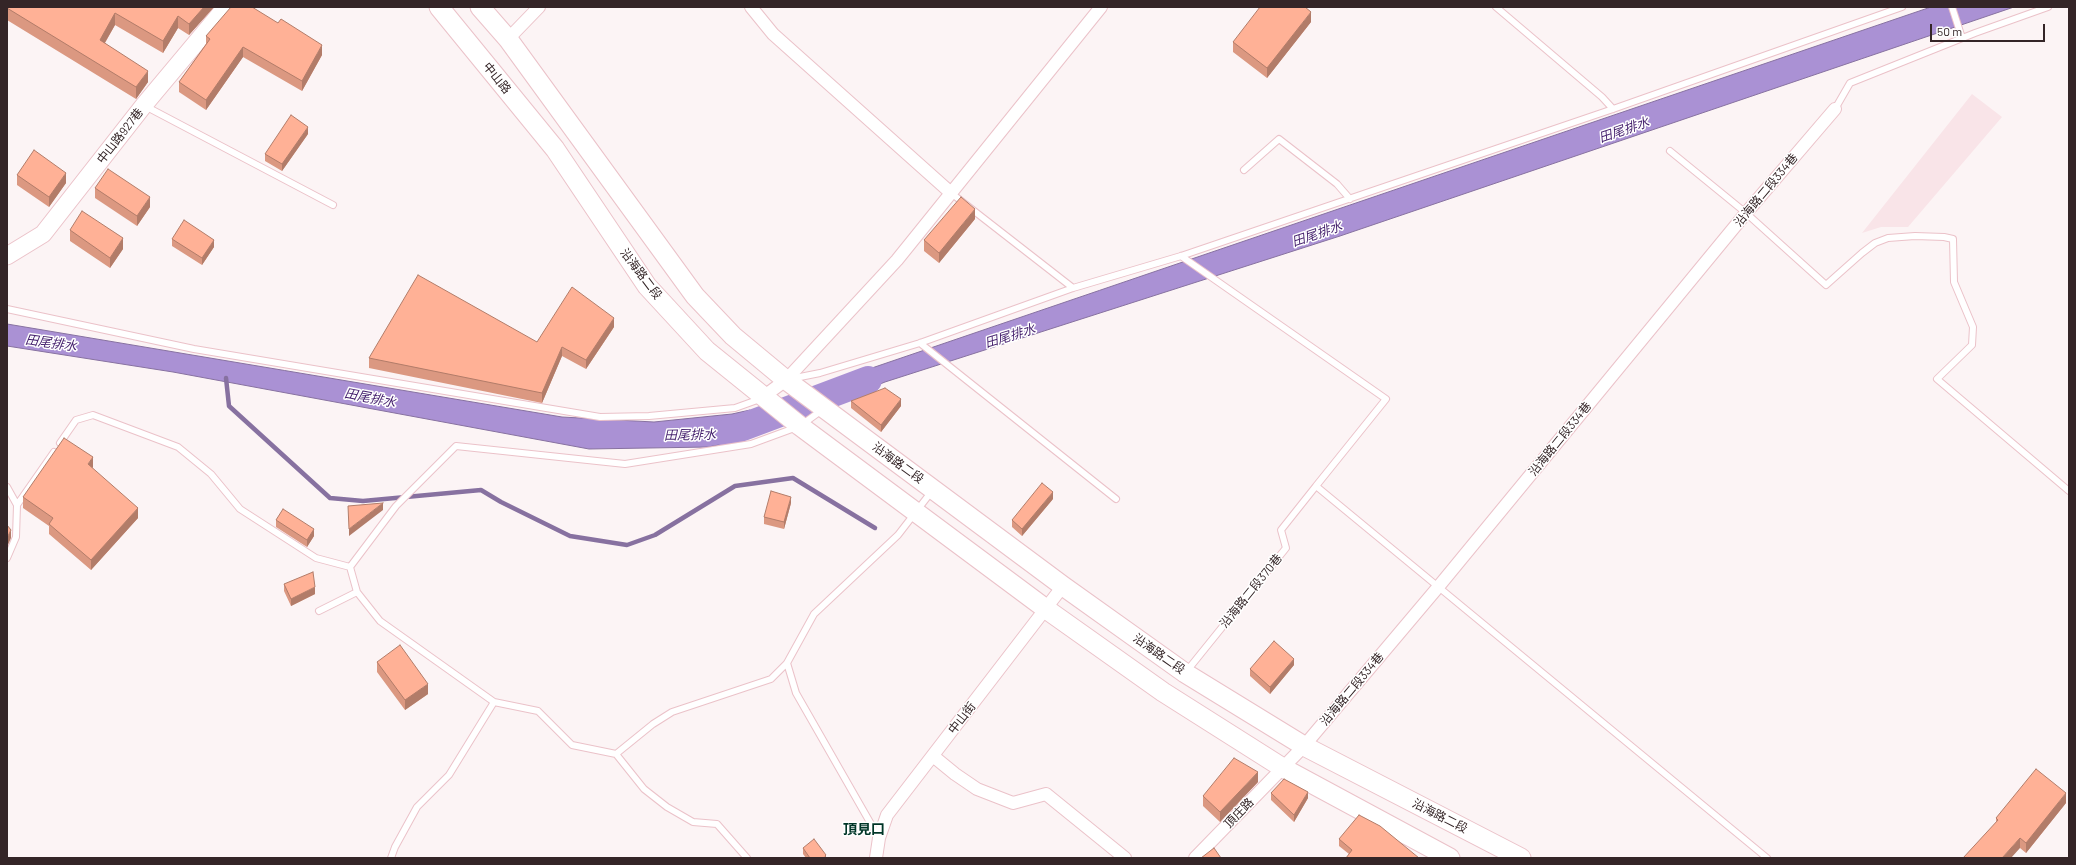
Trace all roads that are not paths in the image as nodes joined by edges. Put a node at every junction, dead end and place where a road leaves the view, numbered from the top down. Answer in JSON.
{"nodes":[{"id":1,"x":226,"y":7,"type":"edge"},
{"id":2,"x":439,"y":7,"type":"edge"},
{"id":3,"x":480,"y":7,"type":"edge"},
{"id":4,"x":539,"y":7,"type":"edge"},
{"id":5,"x":751,"y":7,"type":"edge"},
{"id":6,"x":1101,"y":7,"type":"edge"},
{"id":7,"x":1496,"y":7,"type":"edge"},
{"id":8,"x":1884,"y":7,"type":"edge"},
{"id":9,"x":1902,"y":7,"type":"edge"},
{"id":10,"x":1952,"y":7,"type":"edge"},
{"id":11,"x":2048,"y":7,"type":"edge"},
{"id":12,"x":1890,"y":12,"type":"junction"},
{"id":13,"x":1962,"y":38,"type":"junction"},
{"id":14,"x":508,"y":39,"type":"junction"},
{"id":15,"x":144,"y":105,"type":"junction"},
{"id":16,"x":1613,"y":108,"type":"junction"},
{"id":17,"x":1835,"y":109,"type":"joint"},
{"id":18,"x":555,"y":149,"type":"joint"},
{"id":19,"x":1670,"y":151,"type":"dead end"},
{"id":20,"x":1244,"y":170,"type":"dead end"},
{"id":21,"x":951,"y":193,"type":"junction"},
{"id":22,"x":1350,"y":199,"type":"junction"},
{"id":23,"x":333,"y":205,"type":"dead end"},
{"id":24,"x":1746,"y":213,"type":"junction"},
{"id":25,"x":7,"y":256,"type":"edge"},
{"id":26,"x":1181,"y":256,"type":"junction"},
{"id":27,"x":1073,"y":288,"type":"junction"},
{"id":28,"x":7,"y":309,"type":"edge"},
{"id":29,"x":920,"y":343,"type":"junction"},
{"id":30,"x":786,"y":380,"type":"junction"},
{"id":31,"x":764,"y":397,"type":"junction"},
{"id":32,"x":824,"y":409,"type":"junction"},
{"id":33,"x":800,"y":426,"type":"junction"},
{"id":34,"x":1316,"y":486,"type":"junction"},
{"id":35,"x":7,"y":488,"type":"edge"},
{"id":36,"x":933,"y":490,"type":"junction"},
{"id":37,"x":2069,"y":491,"type":"edge"},
{"id":38,"x":1116,"y":500,"type":"dead end"},
{"id":39,"x":17,"y":505,"type":"junction"},
{"id":40,"x":917,"y":512,"type":"junction"},
{"id":41,"x":7,"y":558,"type":"edge"},
{"id":42,"x":350,"y":567,"type":"junction"},
{"id":43,"x":1063,"y":586,"type":"junction"},
{"id":44,"x":1439,"y":586,"type":"junction"},
{"id":45,"x":357,"y":592,"type":"junction"},
{"id":46,"x":1046,"y":609,"type":"junction"},
{"id":47,"x":319,"y":611,"type":"dead end"},
{"id":48,"x":787,"y":663,"type":"junction"},
{"id":49,"x":1185,"y":673,"type":"junction"},
{"id":50,"x":494,"y":702,"type":"junction"},
{"id":51,"x":1304,"y":746,"type":"junction"},
{"id":52,"x":616,"y":754,"type":"junction"},
{"id":53,"x":933,"y":756,"type":"junction"},
{"id":54,"x":1283,"y":768,"type":"junction"},
{"id":55,"x":879,"y":838,"type":"junction"},
{"id":56,"x":391,"y":858,"type":"edge"},
{"id":57,"x":747,"y":858,"type":"edge"},
{"id":58,"x":876,"y":858,"type":"edge"},
{"id":59,"x":1125,"y":858,"type":"edge"},
{"id":60,"x":1196,"y":858,"type":"edge"},
{"id":61,"x":1450,"y":858,"type":"edge"},
{"id":62,"x":1521,"y":858,"type":"edge"},
{"id":63,"x":1767,"y":858,"type":"edge"}],
"edges":[{"from":1,"to":15,"type":"street","name":"中山路927巷"},
{"from":2,"to":18,"type":"main road","name":"中山路"},
{"from":3,"to":14,"type":"main road"},
{"from":4,"to":14,"type":"street"},
{"from":5,"to":21,"type":"street"},
{"from":6,"to":21,"type":"street"},
{"from":7,"to":16,"type":"lane"},
{"from":8,"to":12,"type":"lane"},
{"from":9,"to":12,"type":"lane"},
{"from":10,"to":13,"type":"lane"},
{"from":11,"to":13,"type":"lane"},
{"from":12,"to":16,"type":"lane"},
{"from":13,"to":17,"type":"lane"},
{"from":14,"to":30,"type":"main road"},
{"from":15,"to":23,"type":"lane"},
{"from":15,"to":25,"type":"street","name":"中山路927巷"},
{"from":16,"to":22,"type":"lane"},
{"from":17,"to":24,"type":"street","name":"沿海路二段334巷"},
{"from":18,"to":31,"type":"main road","name":"沿海路二段"},
{"from":19,"to":24,"type":"lane"},
{"from":20,"to":22,"type":"lane"},
{"from":21,"to":27,"type":"lane"},
{"from":21,"to":30,"type":"street"},
{"from":22,"to":26,"type":"lane"},
{"from":24,"to":37,"type":"lane"},
{"from":24,"to":44,"type":"street","name":"沿海路二段334巷"},
{"from":26,"to":27,"type":"lane"},
{"from":26,"to":34,"type":"lane"},
{"from":27,"to":29,"type":"lane"},
{"from":28,"to":31,"type":"lane"},
{"from":29,"to":30,"type":"lane"},
{"from":29,"to":38,"type":"lane"},
{"from":30,"to":31,"type":"street"},
{"from":30,"to":32,"type":"main road","name":"沿海路二段"},
{"from":31,"to":33,"type":"main road","name":"沿海路二段"},
{"from":32,"to":33,"type":"lane"},
{"from":32,"to":36,"type":"main road","name":"沿海路二段"},
{"from":33,"to":40,"type":"main road"},
{"from":33,"to":42,"type":"lane"},
{"from":34,"to":44,"type":"lane"},
{"from":34,"to":49,"type":"lane","name":"沿海路二段370巷"},
{"from":35,"to":39,"type":"lane"},
{"from":36,"to":40,"type":"lane"},
{"from":36,"to":43,"type":"main road","name":"沿海路二段"},
{"from":39,"to":41,"type":"lane"},
{"from":39,"to":42,"type":"lane"},
{"from":40,"to":46,"type":"main road"},
{"from":40,"to":48,"type":"lane"},
{"from":42,"to":45,"type":"lane"},
{"from":43,"to":46,"type":"street","name":"中山街"},
{"from":43,"to":49,"type":"main road","name":"沿海路二段"},
{"from":44,"to":51,"type":"street","name":"沿海路二段334巷"},
{"from":44,"to":63,"type":"lane"},
{"from":45,"to":47,"type":"lane"},
{"from":45,"to":50,"type":"lane"},
{"from":46,"to":53,"type":"street","name":"中山街"},
{"from":46,"to":54,"type":"main road"},
{"from":48,"to":52,"type":"lane"},
{"from":48,"to":55,"type":"lane"},
{"from":49,"to":51,"type":"main road","name":"沿海路二段"},
{"from":50,"to":52,"type":"lane"},
{"from":50,"to":56,"type":"lane"},
{"from":51,"to":54,"type":"street","name":"沿海路二段334巷"},
{"from":51,"to":62,"type":"main road","name":"沿海路二段"},
{"from":52,"to":57,"type":"lane"},
{"from":53,"to":55,"type":"street","name":"中山街"},
{"from":53,"to":59,"type":"street"},
{"from":54,"to":60,"type":"street","name":"頂庄路"},
{"from":54,"to":61,"type":"main road"},
{"from":55,"to":58,"type":"street","name":"中山街"}]}
